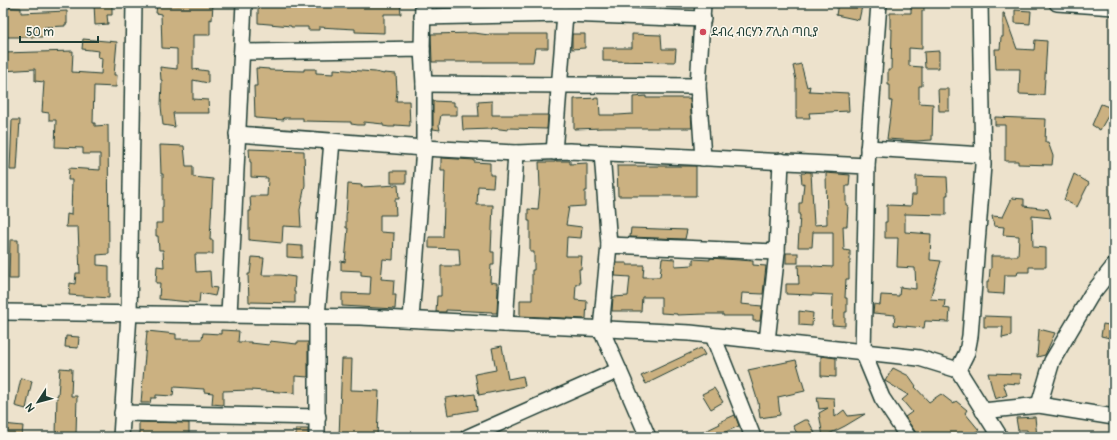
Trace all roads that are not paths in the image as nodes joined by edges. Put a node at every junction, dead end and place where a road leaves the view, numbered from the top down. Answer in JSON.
{"nodes":[{"id":1,"x":134,"y":3,"type":"edge"},
{"id":2,"x":244,"y":3,"type":"edge"},
{"id":3,"x":703,"y":3,"type":"edge"},
{"id":4,"x":879,"y":3,"type":"edge"},
{"id":5,"x":980,"y":3,"type":"edge"},
{"id":6,"x":1057,"y":3,"type":"edge"},
{"id":7,"x":1114,"y":7,"type":"edge"},
{"id":8,"x":515,"y":9,"type":"edge"},
{"id":9,"x":609,"y":9,"type":"edge"},
{"id":10,"x":422,"y":10,"type":"edge"},
{"id":11,"x":565,"y":14,"type":"junction"},
{"id":12,"x":703,"y":19,"type":"junction"},
{"id":13,"x":422,"y":49,"type":"junction"},
{"id":14,"x":242,"y":52,"type":"junction"},
{"id":15,"x":424,"y":84,"type":"junction"},
{"id":16,"x":559,"y":85,"type":"junction"},
{"id":17,"x":698,"y":86,"type":"junction"},
{"id":18,"x":237,"y":134,"type":"junction"},
{"id":19,"x":332,"y":141,"type":"junction"},
{"id":20,"x":424,"y":148,"type":"junction"},
{"id":21,"x":868,"y":148,"type":"junction"},
{"id":22,"x":554,"y":152,"type":"junction"},
{"id":23,"x":516,"y":153,"type":"junction"},
{"id":24,"x":602,"y":153,"type":"junction"},
{"id":25,"x":982,"y":156,"type":"junction"},
{"id":26,"x":702,"y":158,"type":"junction"},
{"id":27,"x":781,"y":162,"type":"junction"},
{"id":28,"x":867,"y":166,"type":"junction"},
{"id":29,"x":609,"y":244,"type":"junction"},
{"id":30,"x":777,"y":252,"type":"junction"},
{"id":31,"x":1114,"y":266,"type":"edge"},
{"id":32,"x":3,"y":312,"type":"edge"},
{"id":33,"x":129,"y":314,"type":"junction"},
{"id":34,"x":230,"y":315,"type":"junction"},
{"id":35,"x":317,"y":316,"type":"junction"},
{"id":36,"x":411,"y":319,"type":"junction"},
{"id":37,"x":505,"y":324,"type":"junction"},
{"id":38,"x":600,"y":329,"type":"junction"},
{"id":39,"x":713,"y":336,"type":"junction"},
{"id":40,"x":767,"y":341,"type":"junction"},
{"id":41,"x":863,"y":352,"type":"junction"},
{"id":42,"x":620,"y":370,"type":"junction"},
{"id":43,"x":958,"y":370,"type":"junction"},
{"id":44,"x":1039,"y":405,"type":"junction"},
{"id":45,"x":983,"y":411,"type":"junction"},
{"id":46,"x":122,"y":413,"type":"junction"},
{"id":47,"x":318,"y":416,"type":"junction"},
{"id":48,"x":1114,"y":417,"type":"edge"},
{"id":49,"x":121,"y":437,"type":"edge"},
{"id":50,"x":317,"y":437,"type":"edge"},
{"id":51,"x":468,"y":437,"type":"edge"},
{"id":52,"x":648,"y":437,"type":"edge"},
{"id":53,"x":753,"y":437,"type":"edge"},
{"id":54,"x":908,"y":437,"type":"edge"},
{"id":55,"x":1000,"y":437,"type":"edge"}],
"edges":[{"from":1,"to":33,"type":"street"},
{"from":2,"to":14,"type":"street"},
{"from":3,"to":12,"type":"street"},
{"from":4,"to":21,"type":"street"},
{"from":5,"to":25,"type":"street"},
{"from":6,"to":7,"type":"street"},
{"from":8,"to":10,"type":"street"},
{"from":8,"to":11,"type":"street"},
{"from":9,"to":11,"type":"street"},
{"from":9,"to":12,"type":"street"},
{"from":10,"to":13,"type":"street"},
{"from":11,"to":16,"type":"street"},
{"from":12,"to":17,"type":"street"},
{"from":13,"to":14,"type":"street"},
{"from":13,"to":15,"type":"street"},
{"from":14,"to":18,"type":"street"},
{"from":15,"to":16,"type":"street"},
{"from":15,"to":20,"type":"street"},
{"from":16,"to":17,"type":"street"},
{"from":16,"to":22,"type":"street"},
{"from":17,"to":26,"type":"street"},
{"from":18,"to":19,"type":"street"},
{"from":18,"to":34,"type":"street"},
{"from":19,"to":20,"type":"street"},
{"from":19,"to":35,"type":"street"},
{"from":20,"to":23,"type":"street"},
{"from":20,"to":36,"type":"street"},
{"from":21,"to":25,"type":"street"},
{"from":21,"to":28,"type":"street"},
{"from":22,"to":23,"type":"street"},
{"from":22,"to":24,"type":"street"},
{"from":23,"to":37,"type":"street"},
{"from":24,"to":26,"type":"street"},
{"from":24,"to":29,"type":"street"},
{"from":25,"to":43,"type":"street"},
{"from":26,"to":27,"type":"street"},
{"from":27,"to":28,"type":"street"},
{"from":27,"to":30,"type":"street"},
{"from":28,"to":41,"type":"street"},
{"from":29,"to":30,"type":"street"},
{"from":29,"to":38,"type":"street"},
{"from":30,"to":40,"type":"street"},
{"from":31,"to":44,"type":"street"},
{"from":32,"to":33,"type":"street"},
{"from":33,"to":34,"type":"street"},
{"from":33,"to":46,"type":"street"},
{"from":34,"to":35,"type":"street"},
{"from":35,"to":36,"type":"street"},
{"from":35,"to":47,"type":"street"},
{"from":36,"to":37,"type":"street"},
{"from":37,"to":38,"type":"street"},
{"from":38,"to":39,"type":"street"},
{"from":38,"to":42,"type":"street"},
{"from":39,"to":40,"type":"street"},
{"from":39,"to":53,"type":"street"},
{"from":40,"to":41,"type":"street"},
{"from":41,"to":43,"type":"street"},
{"from":41,"to":54,"type":"street"},
{"from":42,"to":51,"type":"street"},
{"from":42,"to":52,"type":"street"},
{"from":43,"to":45,"type":"street"},
{"from":44,"to":45,"type":"street"},
{"from":44,"to":48,"type":"street"},
{"from":45,"to":55,"type":"street"},
{"from":46,"to":47,"type":"street"},
{"from":46,"to":49,"type":"street"},
{"from":47,"to":50,"type":"street"}]}
